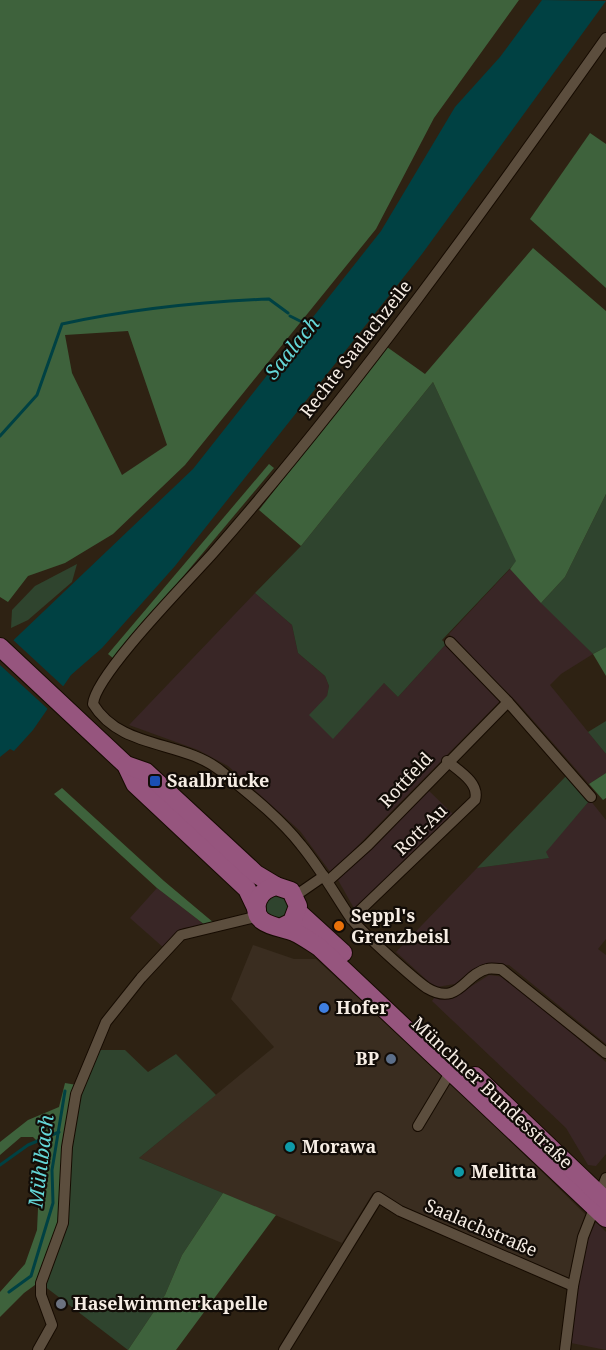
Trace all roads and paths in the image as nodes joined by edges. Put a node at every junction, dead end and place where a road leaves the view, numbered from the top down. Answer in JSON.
{"nodes":[{"id":1,"x":606,"y":38,"type":"edge"},
{"id":2,"x":450,"y":642,"type":"dead end"},
{"id":3,"x":0,"y":647,"type":"edge"},
{"id":4,"x":508,"y":702,"type":"junction"},
{"id":5,"x":447,"y":761,"type":"junction"},
{"id":6,"x":126,"y":765,"type":"junction"},
{"id":7,"x":591,"y":797,"type":"dead end"},
{"id":8,"x":326,"y":878,"type":"junction"},
{"id":9,"x":276,"y":886,"type":"junction"},
{"id":10,"x":296,"y":904,"type":"junction"},
{"id":11,"x":258,"y":913,"type":"junction"},
{"id":12,"x":351,"y":919,"type":"junction"},
{"id":13,"x":282,"y":927,"type":"junction"},
{"id":14,"x":606,"y":1053,"type":"edge"},
{"id":15,"x":451,"y":1071,"type":"junction"},
{"id":16,"x":418,"y":1126,"type":"dead end"},
{"id":17,"x":602,"y":1200,"type":"edge"},
{"id":18,"x":573,"y":1286,"type":"junction"},
{"id":19,"x":38,"y":1350,"type":"edge"},
{"id":20,"x":284,"y":1350,"type":"edge"},
{"id":21,"x":565,"y":1350,"type":"edge"}],
"edges":[{"from":1,"to":8,"type":"street","name":"Rechte Saalachzeile"},
{"from":2,"to":4,"type":"street"},
{"from":3,"to":6,"type":"main road"},
{"from":4,"to":5,"type":"street","name":"Rottfeld"},
{"from":4,"to":7,"type":"street"},
{"from":5,"to":8,"type":"street","name":"Rottfeld"},
{"from":5,"to":12,"type":"street","name":"Rott-Au"},
{"from":6,"to":9,"type":"main road"},
{"from":6,"to":11,"type":"main road"},
{"from":8,"to":10,"type":"street","name":"Rottfeld"},
{"from":8,"to":12,"type":"street","name":"Rechte Saalachzeile"},
{"from":9,"to":10,"type":"main road"},
{"from":9,"to":11,"type":"main road"},
{"from":10,"to":13,"type":"main road"},
{"from":10,"to":17,"type":"main road","name":"Münchner Bundesstraße"},
{"from":11,"to":13,"type":"main road"},
{"from":11,"to":19,"type":"street"},
{"from":12,"to":14,"type":"street","name":"Rechte Saalachzeile"},
{"from":13,"to":15,"type":"main road","name":"Münchner Bundesstraße"},
{"from":15,"to":16,"type":"street"},
{"from":15,"to":17,"type":"main road","name":"Münchner Bundesstraße"},
{"from":17,"to":18,"type":"street"},
{"from":18,"to":20,"type":"street","name":"Saalachstraße"},
{"from":18,"to":21,"type":"street"}]}
